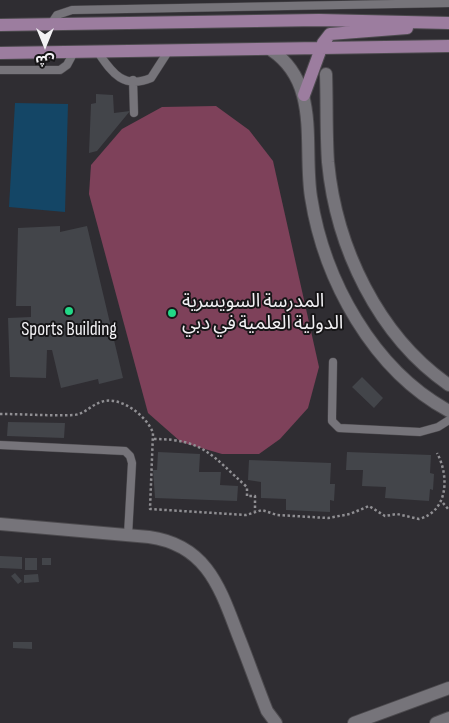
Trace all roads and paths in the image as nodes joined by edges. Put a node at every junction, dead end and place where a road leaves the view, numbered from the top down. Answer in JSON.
{"nodes":[{"id":1,"x":449,"y":3,"type":"edge"},
{"id":2,"x":421,"y":23,"type":"junction"},
{"id":3,"x":449,"y":23,"type":"edge"},
{"id":4,"x":51,"y":24,"type":"junction"},
{"id":5,"x":0,"y":25,"type":"edge"},
{"id":6,"x":449,"y":46,"type":"edge"},
{"id":7,"x":321,"y":49,"type":"junction"},
{"id":8,"x":169,"y":50,"type":"junction"},
{"id":9,"x":272,"y":50,"type":"junction"},
{"id":10,"x":97,"y":51,"type":"junction"},
{"id":11,"x":74,"y":52,"type":"junction"},
{"id":12,"x":0,"y":53,"type":"edge"},
{"id":13,"x":0,"y":70,"type":"edge"},
{"id":14,"x":326,"y":74,"type":"dead end"},
{"id":15,"x":133,"y":80,"type":"junction"},
{"id":16,"x":304,"y":95,"type":"junction"},
{"id":17,"x":134,"y":113,"type":"dead end"},
{"id":18,"x":333,"y":362,"type":"dead end"},
{"id":19,"x":449,"y":385,"type":"edge"},
{"id":20,"x":449,"y":412,"type":"edge"},
{"id":21,"x":0,"y":414,"type":"edge"},
{"id":22,"x":449,"y":420,"type":"edge"},
{"id":23,"x":154,"y":440,"type":"junction"},
{"id":24,"x":0,"y":445,"type":"edge"},
{"id":25,"x":437,"y":453,"type":"dead end"},
{"id":26,"x":443,"y":503,"type":"junction"},
{"id":27,"x":449,"y":510,"type":"edge"},
{"id":28,"x":255,"y":511,"type":"junction"},
{"id":29,"x":0,"y":524,"type":"edge"},
{"id":30,"x":128,"y":535,"type":"junction"},
{"id":31,"x":449,"y":688,"type":"edge"},
{"id":32,"x":449,"y":718,"type":"edge"},
{"id":33,"x":272,"y":720,"type":"edge"},
{"id":34,"x":354,"y":723,"type":"edge"},
{"id":35,"x":436,"y":723,"type":"edge"}],
"edges":[{"from":1,"to":4,"type":"lane"},
{"from":2,"to":3,"type":"street"},
{"from":2,"to":4,"type":"street"},
{"from":2,"to":7,"type":"street"},
{"from":4,"to":5,"type":"street"},
{"from":6,"to":7,"type":"street"},
{"from":7,"to":9,"type":"street"},
{"from":7,"to":16,"type":"street"},
{"from":8,"to":9,"type":"street"},
{"from":8,"to":10,"type":"street"},
{"from":8,"to":15,"type":"lane"},
{"from":9,"to":16,"type":"street"},
{"from":10,"to":11,"type":"street"},
{"from":10,"to":15,"type":"lane"},
{"from":11,"to":12,"type":"street"},
{"from":11,"to":13,"type":"lane"},
{"from":14,"to":19,"type":"street"},
{"from":15,"to":17,"type":"lane"},
{"from":16,"to":20,"type":"street"},
{"from":18,"to":22,"type":"lane"},
{"from":21,"to":23,"type":"path"},
{"from":23,"to":28,"type":"path"},
{"from":23,"to":28,"type":"path"},
{"from":24,"to":30,"type":"lane"},
{"from":25,"to":26,"type":"path"},
{"from":26,"to":27,"type":"path"},
{"from":26,"to":28,"type":"path"},
{"from":29,"to":30,"type":"street"},
{"from":30,"to":33,"type":"street"},
{"from":31,"to":34,"type":"street"},
{"from":32,"to":35,"type":"street"}]}
